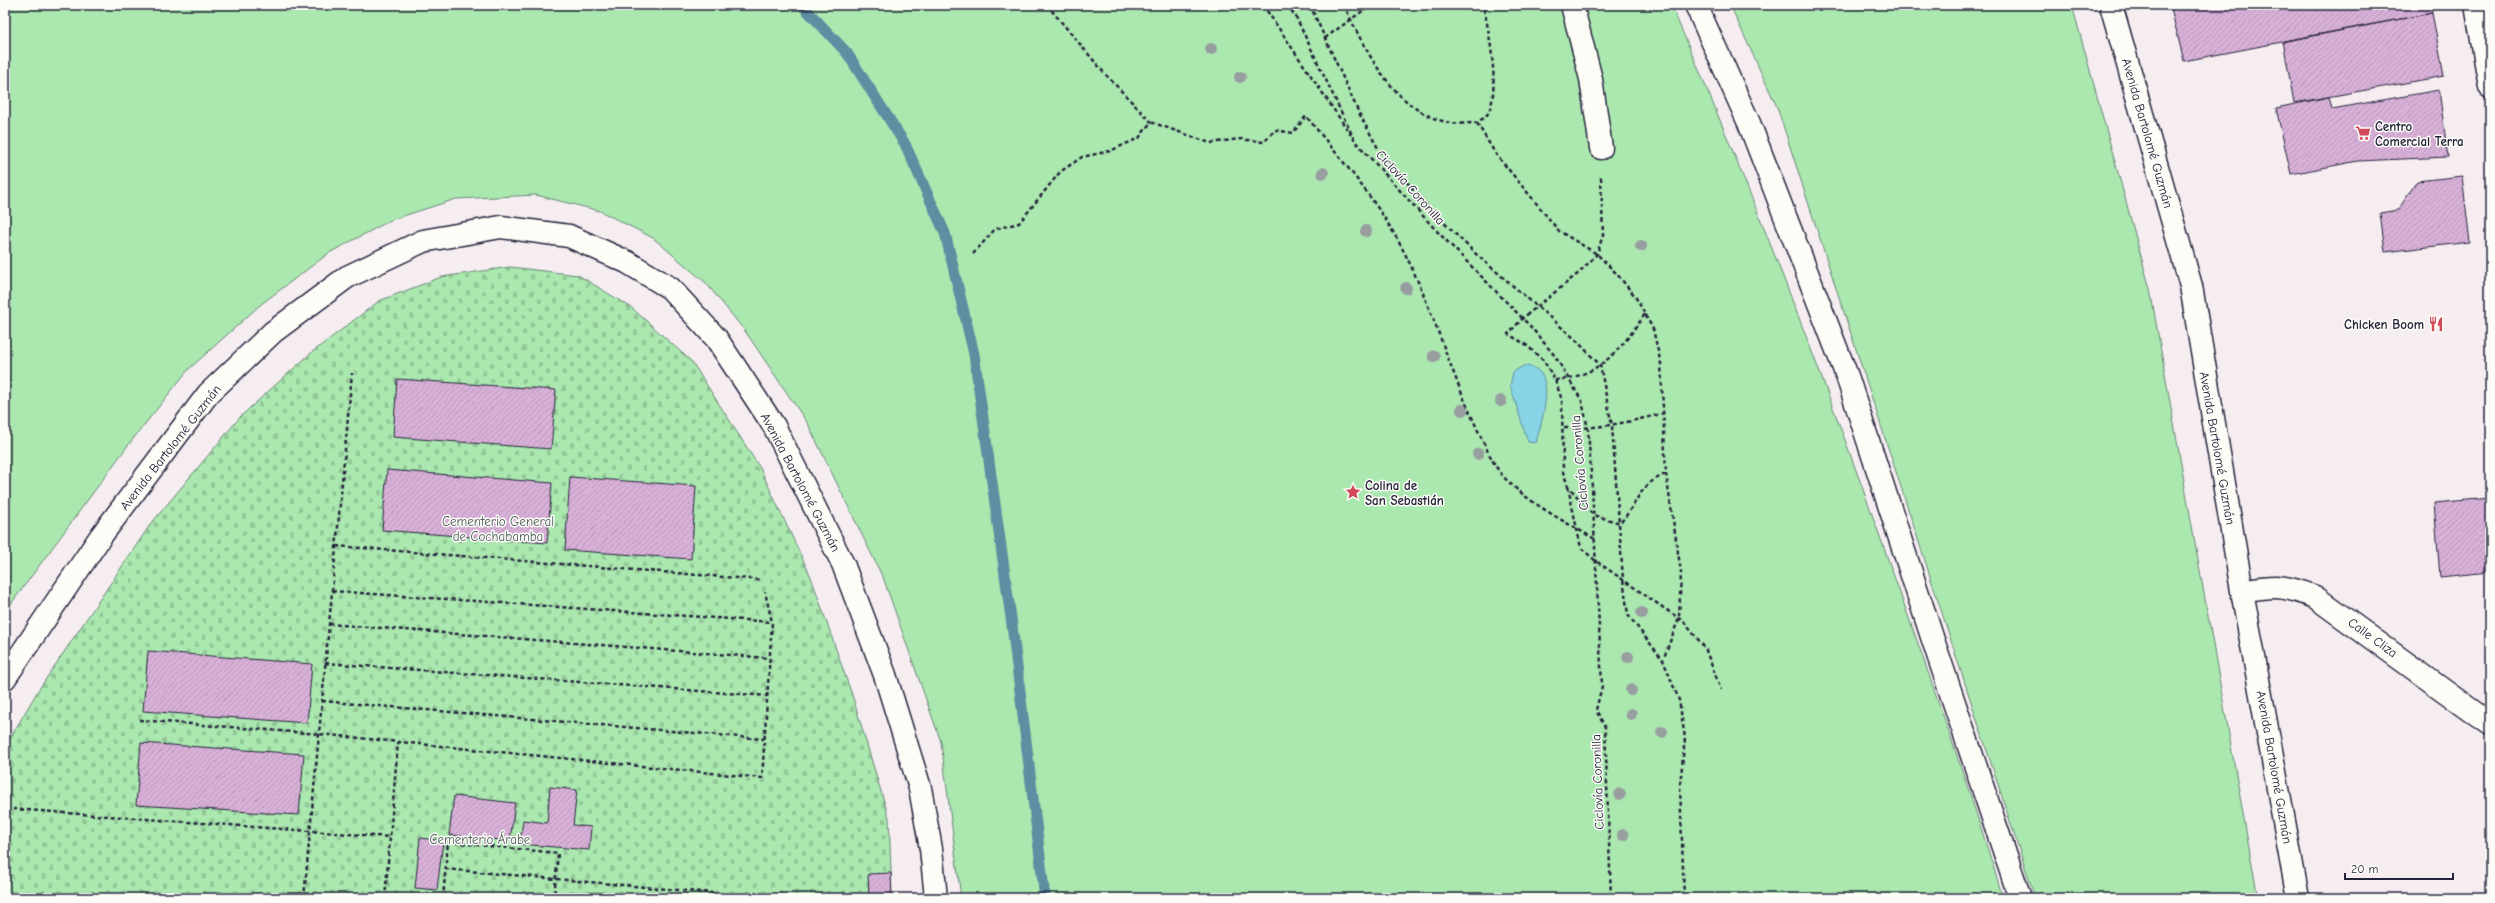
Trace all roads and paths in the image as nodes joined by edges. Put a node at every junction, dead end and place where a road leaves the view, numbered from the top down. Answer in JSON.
{"nodes":[{"id":1,"x":1047,"y":5,"type":"edge"},
{"id":2,"x":1263,"y":5,"type":"edge"},
{"id":3,"x":1287,"y":5,"type":"edge"},
{"id":4,"x":1310,"y":5,"type":"edge"},
{"id":5,"x":1344,"y":5,"type":"edge"},
{"id":6,"x":1371,"y":5,"type":"edge"},
{"id":7,"x":1483,"y":5,"type":"edge"},
{"id":8,"x":1572,"y":5,"type":"edge"},
{"id":9,"x":1696,"y":5,"type":"edge"},
{"id":10,"x":2111,"y":5,"type":"edge"},
{"id":11,"x":2476,"y":5,"type":"edge"},
{"id":12,"x":1351,"y":21,"type":"junction"},
{"id":13,"x":1325,"y":38,"type":"junction"},
{"id":14,"x":2490,"y":87,"type":"edge"},
{"id":15,"x":1151,"y":122,"type":"junction"},
{"id":16,"x":1477,"y":123,"type":"junction"},
{"id":17,"x":1355,"y":141,"type":"junction"},
{"id":18,"x":1601,"y":148,"type":"joint"},
{"id":19,"x":972,"y":254,"type":"dead end"},
{"id":20,"x":1597,"y":254,"type":"junction"},
{"id":21,"x":1537,"y":305,"type":"junction"},
{"id":22,"x":1645,"y":314,"type":"junction"},
{"id":23,"x":1523,"y":318,"type":"junction"},
{"id":24,"x":1600,"y":365,"type":"junction"},
{"id":25,"x":352,"y":373,"type":"dead end"},
{"id":26,"x":1570,"y":379,"type":"junction"},
{"id":27,"x":1555,"y":380,"type":"junction"},
{"id":28,"x":1664,"y":413,"type":"junction"},
{"id":29,"x":1612,"y":426,"type":"junction"},
{"id":30,"x":1564,"y":428,"type":"junction"},
{"id":31,"x":1588,"y":429,"type":"junction"},
{"id":32,"x":1666,"y":474,"type":"junction"},
{"id":33,"x":1568,"y":486,"type":"junction"},
{"id":34,"x":1593,"y":515,"type":"junction"},
{"id":35,"x":1620,"y":523,"type":"junction"},
{"id":36,"x":1576,"y":528,"type":"junction"},
{"id":37,"x":1594,"y":538,"type":"junction"},
{"id":38,"x":336,"y":546,"type":"junction"},
{"id":39,"x":1596,"y":561,"type":"junction"},
{"id":40,"x":1623,"y":579,"type":"junction"},
{"id":41,"x":762,"y":580,"type":"dead end"},
{"id":42,"x":332,"y":591,"type":"junction"},
{"id":43,"x":2242,"y":591,"type":"junction"},
{"id":44,"x":765,"y":592,"type":"dead end"},
{"id":45,"x":1679,"y":618,"type":"junction"},
{"id":46,"x":772,"y":622,"type":"junction"},
{"id":47,"x":329,"y":624,"type":"junction"},
{"id":48,"x":769,"y":658,"type":"junction"},
{"id":49,"x":1663,"y":660,"type":"junction"},
{"id":50,"x":325,"y":663,"type":"junction"},
{"id":51,"x":5,"y":678,"type":"edge"},
{"id":52,"x":1721,"y":690,"type":"dead end"},
{"id":53,"x":767,"y":696,"type":"junction"},
{"id":54,"x":322,"y":701,"type":"junction"},
{"id":55,"x":139,"y":720,"type":"dead end"},
{"id":56,"x":2490,"y":724,"type":"edge"},
{"id":57,"x":319,"y":734,"type":"junction"},
{"id":58,"x":764,"y":739,"type":"junction"},
{"id":59,"x":398,"y":742,"type":"junction"},
{"id":60,"x":13,"y":809,"type":"dead end"},
{"id":61,"x":310,"y":831,"type":"junction"},
{"id":62,"x":390,"y":837,"type":"junction"},
{"id":63,"x":446,"y":869,"type":"junction"},
{"id":64,"x":555,"y":879,"type":"junction"},
{"id":65,"x":304,"y":898,"type":"edge"},
{"id":66,"x":385,"y":898,"type":"edge"},
{"id":67,"x":443,"y":898,"type":"edge"},
{"id":68,"x":554,"y":898,"type":"edge"},
{"id":69,"x":768,"y":898,"type":"edge"},
{"id":70,"x":936,"y":898,"type":"edge"},
{"id":71,"x":1611,"y":898,"type":"edge"},
{"id":72,"x":1684,"y":898,"type":"edge"},
{"id":73,"x":2020,"y":898,"type":"edge"},
{"id":74,"x":2298,"y":898,"type":"edge"}],
"edges":[{"from":1,"to":15,"type":"path"},
{"from":2,"to":17,"type":"path"},
{"from":3,"to":17,"type":"path","name":"Ciclovía Coronilla"},
{"from":4,"to":13,"type":"path"},
{"from":5,"to":12,"type":"path"},
{"from":6,"to":12,"type":"path"},
{"from":7,"to":16,"type":"path"},
{"from":8,"to":18,"type":"street"},
{"from":9,"to":73,"type":"street"},
{"from":10,"to":43,"type":"street","name":"Avenida Bartolomé Guzmán"},
{"from":11,"to":14,"type":"street"},
{"from":12,"to":13,"type":"path"},
{"from":12,"to":16,"type":"path"},
{"from":13,"to":21,"type":"path"},
{"from":15,"to":19,"type":"path"},
{"from":15,"to":36,"type":"path"},
{"from":16,"to":20,"type":"path"},
{"from":17,"to":23,"type":"path","name":"Ciclovía Coronilla"},
{"from":18,"to":20,"type":"path"},
{"from":20,"to":21,"type":"path"},
{"from":20,"to":22,"type":"path"},
{"from":21,"to":23,"type":"path"},
{"from":21,"to":24,"type":"path"},
{"from":22,"to":24,"type":"path"},
{"from":22,"to":28,"type":"path"},
{"from":23,"to":26,"type":"path","name":"Ciclovía Coronilla"},
{"from":23,"to":27,"type":"path"},
{"from":24,"to":26,"type":"path"},
{"from":24,"to":29,"type":"path"},
{"from":25,"to":38,"type":"path"},
{"from":26,"to":27,"type":"path"},
{"from":26,"to":31,"type":"path","name":"Ciclovía Coronilla"},
{"from":27,"to":30,"type":"path"},
{"from":28,"to":29,"type":"path"},
{"from":28,"to":32,"type":"path"},
{"from":29,"to":31,"type":"path"},
{"from":29,"to":35,"type":"path"},
{"from":30,"to":31,"type":"path"},
{"from":30,"to":33,"type":"path"},
{"from":31,"to":34,"type":"path","name":"Ciclovía Coronilla"},
{"from":32,"to":35,"type":"path"},
{"from":32,"to":45,"type":"path"},
{"from":33,"to":34,"type":"path"},
{"from":33,"to":36,"type":"path"},
{"from":34,"to":35,"type":"path"},
{"from":34,"to":37,"type":"path","name":"Ciclovía Coronilla"},
{"from":35,"to":40,"type":"path"},
{"from":36,"to":37,"type":"path"},
{"from":36,"to":39,"type":"path"},
{"from":37,"to":39,"type":"path","name":"Ciclovía Coronilla"},
{"from":38,"to":41,"type":"path"},
{"from":38,"to":42,"type":"path"},
{"from":39,"to":40,"type":"path"},
{"from":39,"to":71,"type":"path","name":"Ciclovía Coronilla"},
{"from":40,"to":45,"type":"path"},
{"from":40,"to":49,"type":"path"},
{"from":42,"to":46,"type":"path"},
{"from":42,"to":47,"type":"path"},
{"from":43,"to":56,"type":"street","name":"Calle Cliza"},
{"from":43,"to":74,"type":"street","name":"Avenida Bartolomé Guzmán"},
{"from":44,"to":46,"type":"path"},
{"from":45,"to":49,"type":"path"},
{"from":45,"to":52,"type":"path"},
{"from":46,"to":48,"type":"path"},
{"from":47,"to":48,"type":"path"},
{"from":47,"to":50,"type":"path"},
{"from":48,"to":53,"type":"path"},
{"from":49,"to":72,"type":"path"},
{"from":50,"to":53,"type":"path"},
{"from":50,"to":54,"type":"path"},
{"from":51,"to":70,"type":"street","name":"Avenida Bartolomé Guzmán"},
{"from":53,"to":58,"type":"path"},
{"from":54,"to":57,"type":"path"},
{"from":54,"to":58,"type":"path"},
{"from":55,"to":57,"type":"path"},
{"from":57,"to":59,"type":"path"},
{"from":57,"to":61,"type":"path"},
{"from":58,"to":59,"type":"path"},
{"from":59,"to":62,"type":"path"},
{"from":60,"to":61,"type":"path"},
{"from":61,"to":62,"type":"path"},
{"from":61,"to":65,"type":"path"},
{"from":62,"to":66,"type":"path"},
{"from":63,"to":64,"type":"path"},
{"from":63,"to":64,"type":"path"},
{"from":63,"to":67,"type":"path"},
{"from":64,"to":68,"type":"path"},
{"from":64,"to":69,"type":"path"}]}
